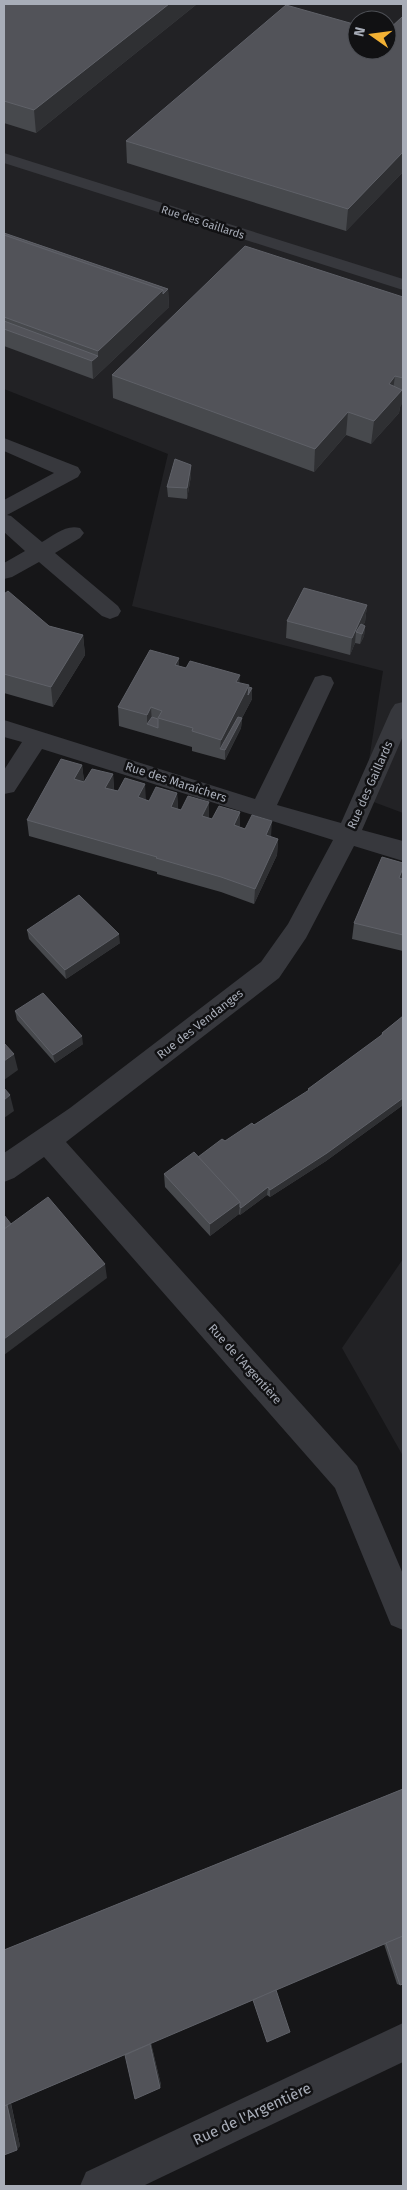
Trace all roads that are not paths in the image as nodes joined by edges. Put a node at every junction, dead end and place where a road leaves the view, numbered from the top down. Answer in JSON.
{"nodes":[{"id":1,"x":4,"y":158,"type":"edge"},
{"id":2,"x":403,"y":285,"type":"edge"},
{"id":3,"x":4,"y":444,"type":"edge"},
{"id":4,"x":4,"y":508,"type":"edge"},
{"id":5,"x":4,"y":521,"type":"edge"},
{"id":6,"x":73,"y":533,"type":"dead end"},
{"id":7,"x":38,"y":552,"type":"junction"},
{"id":8,"x":4,"y":572,"type":"edge"},
{"id":9,"x":110,"y":611,"type":"dead end"},
{"id":10,"x":323,"y":683,"type":"dead end"},
{"id":11,"x":403,"y":710,"type":"edge"},
{"id":12,"x":4,"y":728,"type":"edge"},
{"id":13,"x":38,"y":738,"type":"junction"},
{"id":14,"x":4,"y":785,"type":"edge"},
{"id":15,"x":262,"y":810,"type":"junction"},
{"id":16,"x":348,"y":834,"type":"junction"},
{"id":17,"x":403,"y":851,"type":"edge"},
{"id":18,"x":46,"y":1140,"type":"junction"},
{"id":19,"x":4,"y":1169,"type":"edge"},
{"id":20,"x":403,"y":1613,"type":"edge"},
{"id":21,"x":403,"y":2042,"type":"edge"},
{"id":22,"x":100,"y":2186,"type":"edge"}],
"edges":[{"from":1,"to":2,"type":"street","name":"Rue des Gaillards"},
{"from":3,"to":4,"type":"street"},
{"from":5,"to":7,"type":"street"},
{"from":6,"to":7,"type":"street"},
{"from":7,"to":8,"type":"street"},
{"from":7,"to":9,"type":"street"},
{"from":10,"to":15,"type":"street"},
{"from":11,"to":16,"type":"street","name":"Rue des Gaillards"},
{"from":12,"to":13,"type":"street","name":"Rue des Maraîchers"},
{"from":13,"to":14,"type":"street"},
{"from":13,"to":15,"type":"street","name":"Rue des Maraîchers"},
{"from":15,"to":16,"type":"street","name":"Rue des Maraîchers"},
{"from":16,"to":17,"type":"street","name":"Rue des Gaillards"},
{"from":16,"to":18,"type":"street","name":"Rue des Vendanges"},
{"from":18,"to":19,"type":"street","name":"Rue des Vendanges"},
{"from":18,"to":20,"type":"street","name":"Rue de l'Argentière"},
{"from":21,"to":22,"type":"street","name":"Rue de l'Argentière"}]}
